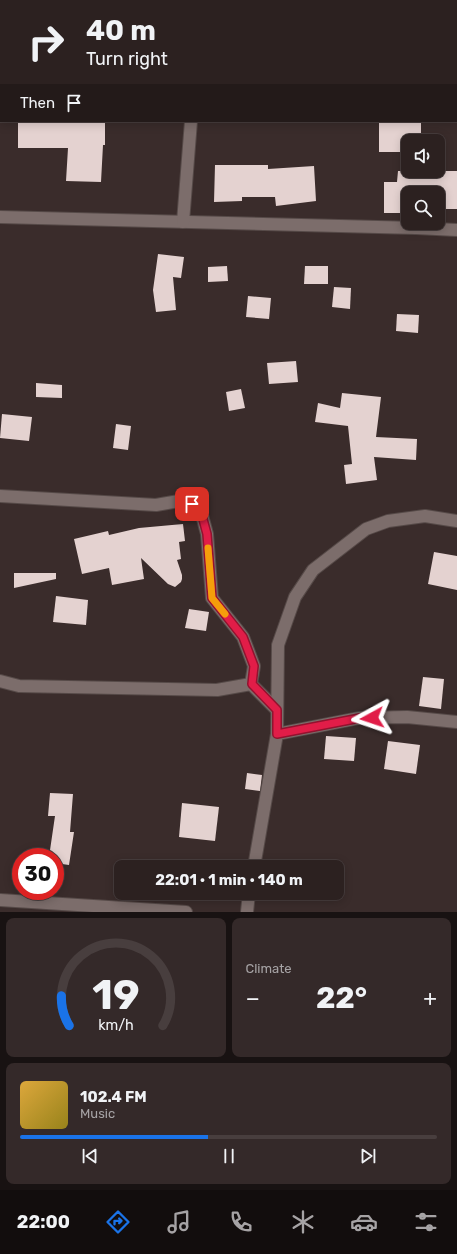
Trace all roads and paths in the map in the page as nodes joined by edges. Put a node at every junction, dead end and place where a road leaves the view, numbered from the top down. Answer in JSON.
{"nodes":[{"id":1,"x":191,"y":122,"type":"edge"},
{"id":2,"x":0,"y":217,"type":"edge"},
{"id":3,"x":183,"y":222,"type":"junction"},
{"id":4,"x":457,"y":230,"type":"edge"},
{"id":5,"x":0,"y":496,"type":"edge"},
{"id":6,"x":457,"y":521,"type":"edge"},
{"id":7,"x":0,"y":681,"type":"edge"},
{"id":8,"x":252,"y":684,"type":"junction"},
{"id":9,"x":277,"y":710,"type":"junction"},
{"id":10,"x":457,"y":722,"type":"edge"},
{"id":11,"x":277,"y":734,"type":"junction"},
{"id":12,"x":255,"y":860,"type":"edge"},
{"id":13,"x":0,"y":900,"type":"edge"},
{"id":14,"x":248,"y":900,"type":"edge"},
{"id":15,"x":186,"y":912,"type":"edge"},
{"id":16,"x":247,"y":912,"type":"edge"}],
"edges":[{"from":1,"to":3,"type":"street"},
{"from":2,"to":3,"type":"street"},
{"from":3,"to":4,"type":"street"},
{"from":5,"to":8,"type":"street"},
{"from":6,"to":9,"type":"street"},
{"from":7,"to":8,"type":"street"},
{"from":8,"to":9,"type":"street"},
{"from":9,"to":11,"type":"street"},
{"from":10,"to":11,"type":"street"},
{"from":11,"to":12,"type":"street"},
{"from":13,"to":15,"type":"street"},
{"from":14,"to":16,"type":"street"}]}
